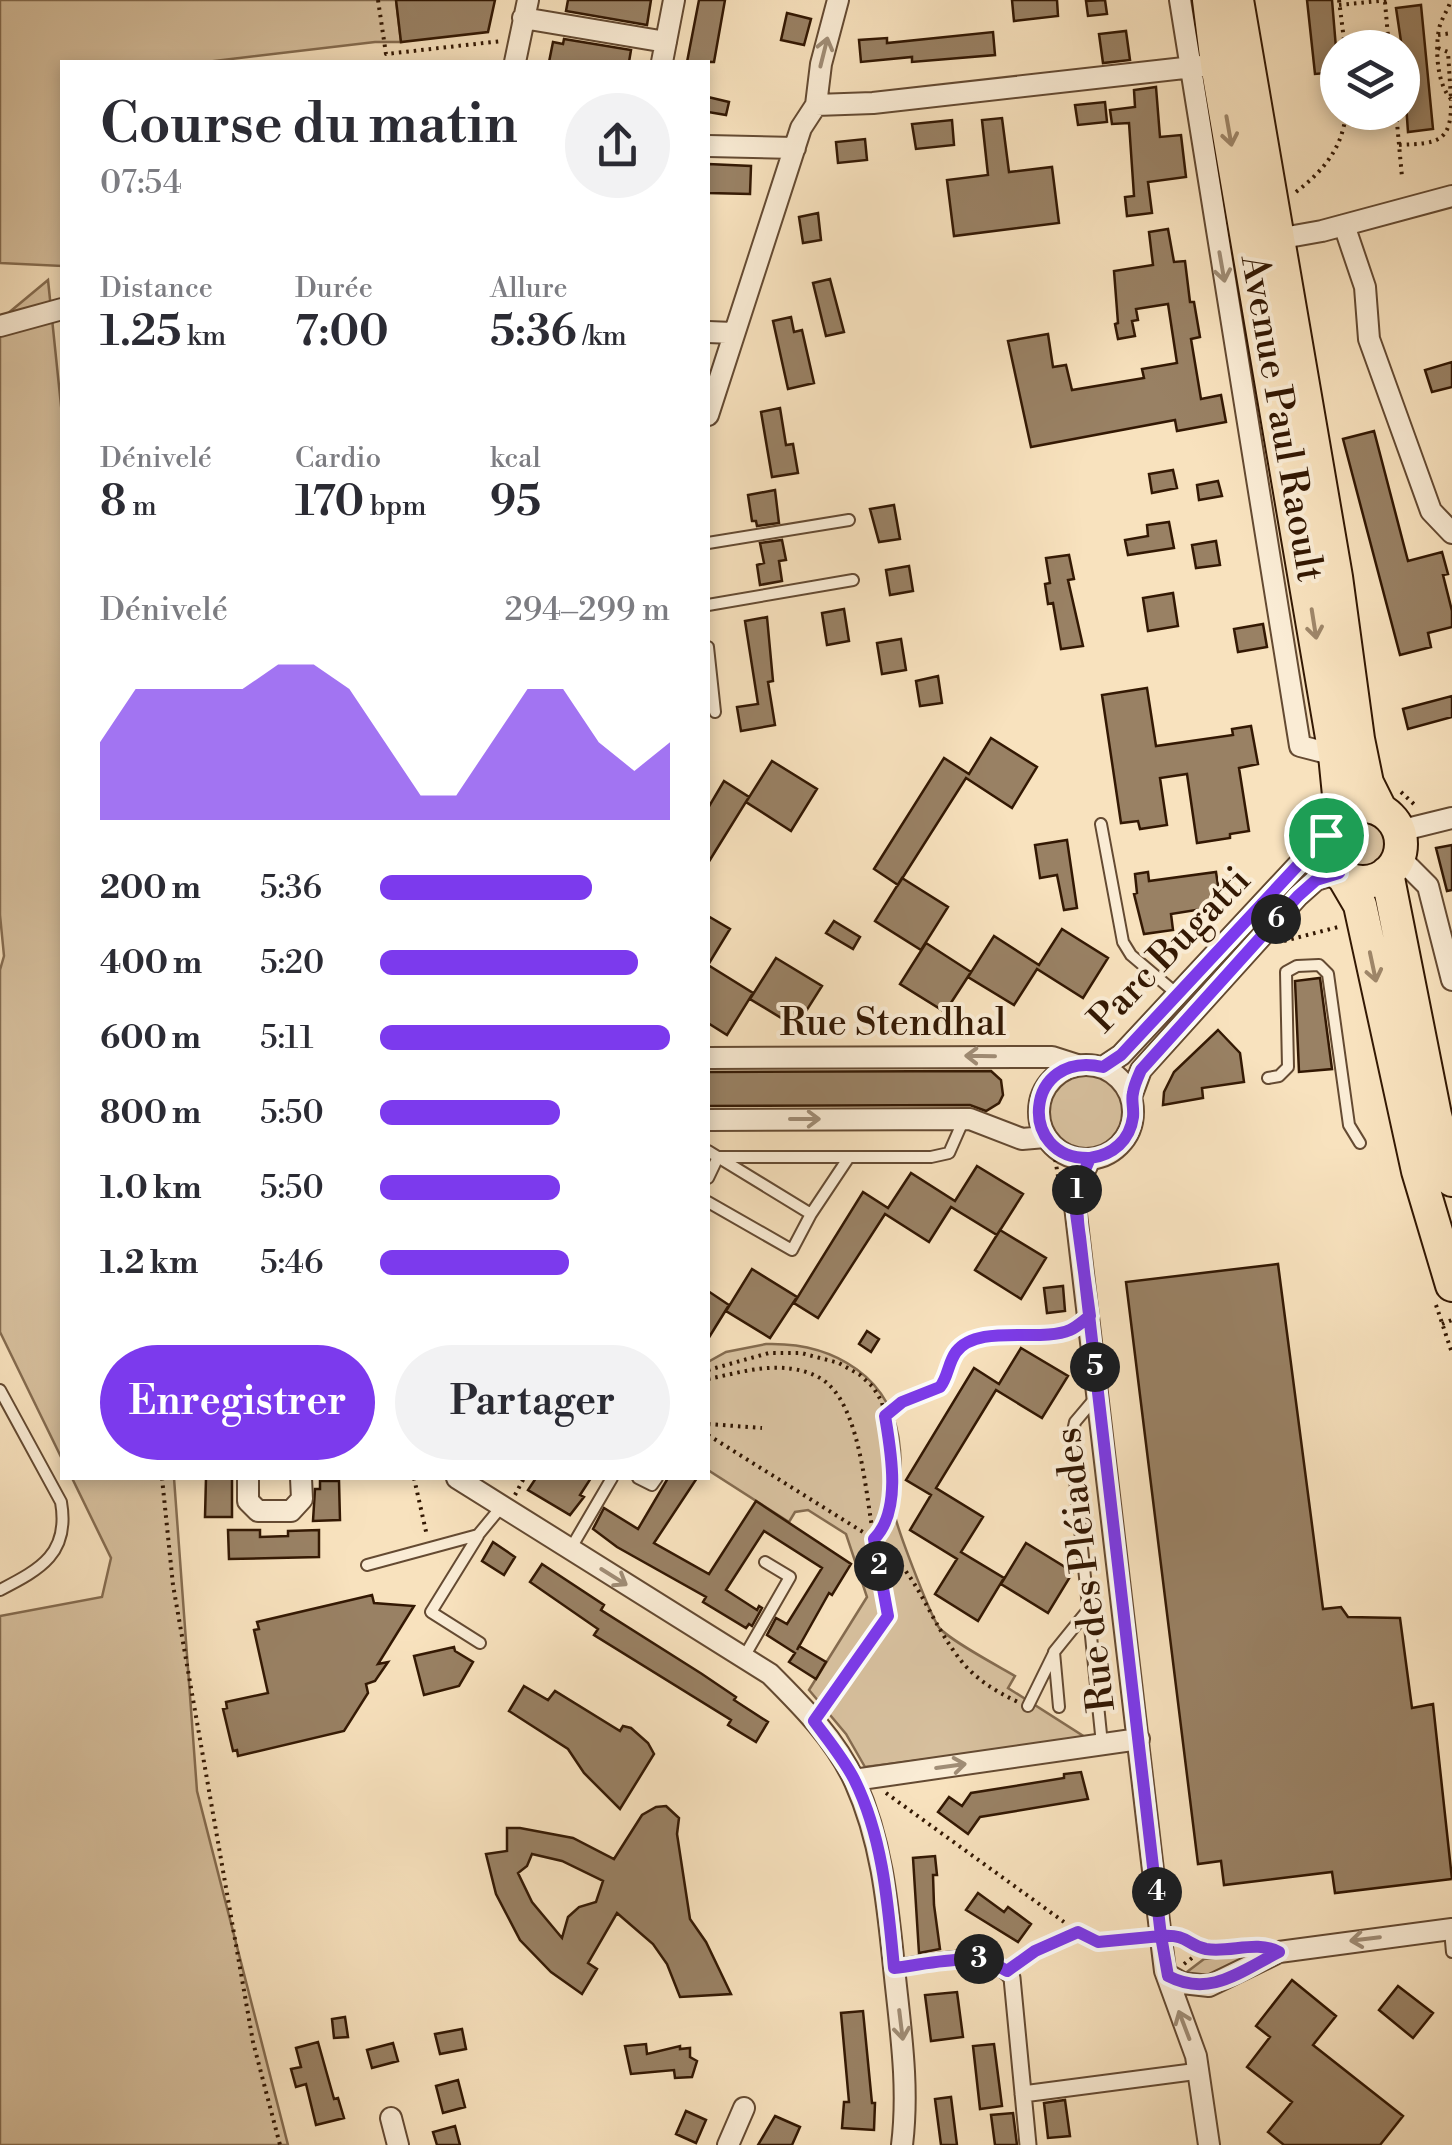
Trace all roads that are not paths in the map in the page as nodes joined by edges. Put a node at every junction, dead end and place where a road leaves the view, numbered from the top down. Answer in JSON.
{"nodes":[{"id":1,"x":674,"y":0,"type":"edge"},
{"id":2,"x":838,"y":0,"type":"edge"},
{"id":3,"x":1180,"y":0,"type":"edge"},
{"id":4,"x":1208,"y":0,"type":"edge"},
{"id":5,"x":1236,"y":0,"type":"edge"},
{"id":6,"x":526,"y":9,"type":"edge"},
{"id":7,"x":1242,"y":41,"type":"junction"},
{"id":8,"x":664,"y":52,"type":"edge"},
{"id":9,"x":515,"y":60,"type":"edge"},
{"id":10,"x":1203,"y":66,"type":"junction"},
{"id":11,"x":1250,"y":88,"type":"junction"},
{"id":12,"x":816,"y":106,"type":"junction"},
{"id":13,"x":710,"y":146,"type":"edge"},
{"id":14,"x":795,"y":148,"type":"junction"},
{"id":15,"x":1452,"y":196,"type":"edge"},
{"id":16,"x":1344,"y":225,"type":"junction"},
{"id":17,"x":1265,"y":251,"type":"junction"},
{"id":18,"x":60,"y":310,"type":"edge"},
{"id":19,"x":0,"y":326,"type":"edge"},
{"id":20,"x":710,"y":332,"type":"edge"},
{"id":21,"x":732,"y":333,"type":"junction"},
{"id":22,"x":710,"y":408,"type":"edge"},
{"id":23,"x":850,"y":520,"type":"dead end"},
{"id":24,"x":1452,"y":533,"type":"edge"},
{"id":25,"x":710,"y":543,"type":"edge"},
{"id":26,"x":853,"y":580,"type":"dead end"},
{"id":27,"x":710,"y":604,"type":"edge"},
{"id":28,"x":710,"y":666,"type":"edge"},
{"id":29,"x":715,"y":712,"type":"dead end"},
{"id":30,"x":1335,"y":755,"type":"junction"},
{"id":31,"x":1452,"y":818,"type":"edge"},
{"id":32,"x":1101,"y":824,"type":"dead end"},
{"id":33,"x":1330,"y":826,"type":"junction"},
{"id":34,"x":1391,"y":844,"type":"junction"},
{"id":35,"x":1341,"y":874,"type":"junction"},
{"id":36,"x":1444,"y":920,"type":"edge"},
{"id":37,"x":1452,"y":980,"type":"edge"},
{"id":38,"x":1178,"y":995,"type":"junction"},
{"id":39,"x":710,"y":1058,"type":"edge"},
{"id":40,"x":1076,"y":1065,"type":"junction"},
{"id":41,"x":1103,"y":1067,"type":"junction"},
{"id":42,"x":1268,"y":1078,"type":"dead end"},
{"id":43,"x":1131,"y":1097,"type":"junction"},
{"id":44,"x":964,"y":1119,"type":"junction"},
{"id":45,"x":710,"y":1120,"type":"edge"},
{"id":46,"x":1045,"y":1137,"type":"junction"},
{"id":47,"x":1360,"y":1143,"type":"dead end"},
{"id":48,"x":713,"y":1154,"type":"edge"},
{"id":49,"x":849,"y":1157,"type":"junction"},
{"id":50,"x":1090,"y":1158,"type":"junction"},
{"id":51,"x":1418,"y":1171,"type":"junction"},
{"id":52,"x":1452,"y":1180,"type":"edge"},
{"id":53,"x":710,"y":1203,"type":"edge"},
{"id":54,"x":811,"y":1214,"type":"junction"},
{"id":55,"x":1452,"y":1235,"type":"edge"},
{"id":56,"x":1452,"y":1282,"type":"edge"},
{"id":57,"x":0,"y":1390,"type":"edge"},
{"id":58,"x":1099,"y":1394,"type":"junction"},
{"id":59,"x":248,"y":1480,"type":"edge"},
{"id":60,"x":301,"y":1480,"type":"edge"},
{"id":61,"x":460,"y":1480,"type":"edge"},
{"id":62,"x":611,"y":1480,"type":"edge"},
{"id":63,"x":502,"y":1506,"type":"junction"},
{"id":64,"x":478,"y":1535,"type":"junction"},
{"id":65,"x":570,"y":1549,"type":"junction"},
{"id":66,"x":765,"y":1562,"type":"dead end"},
{"id":67,"x":368,"y":1565,"type":"dead end"},
{"id":68,"x":0,"y":1590,"type":"edge"},
{"id":69,"x":1088,"y":1609,"type":"junction"},
{"id":70,"x":480,"y":1643,"type":"dead end"},
{"id":71,"x":1054,"y":1652,"type":"junction"},
{"id":72,"x":744,"y":1657,"type":"junction"},
{"id":73,"x":1028,"y":1706,"type":"road end"},
{"id":74,"x":1059,"y":1707,"type":"dead end"},
{"id":75,"x":1139,"y":1740,"type":"junction"},
{"id":76,"x":1102,"y":1745,"type":"junction"},
{"id":77,"x":860,"y":1779,"type":"junction"},
{"id":78,"x":1451,"y":1929,"type":"edge"},
{"id":79,"x":1078,"y":1932,"type":"road end"},
{"id":80,"x":1452,"y":1952,"type":"edge"},
{"id":81,"x":894,"y":1968,"type":"junction"},
{"id":82,"x":1007,"y":1971,"type":"junction"},
{"id":83,"x":1167,"y":1973,"type":"junction"},
{"id":84,"x":1199,"y":2071,"type":"junction"},
{"id":85,"x":1023,"y":2094,"type":"junction"},
{"id":86,"x":744,"y":2108,"type":"dead end"},
{"id":87,"x":391,"y":2118,"type":"dead end"},
{"id":88,"x":398,"y":2145,"type":"edge"},
{"id":89,"x":728,"y":2145,"type":"edge"},
{"id":90,"x":902,"y":2145,"type":"edge"},
{"id":91,"x":1028,"y":2145,"type":"edge"},
{"id":92,"x":1209,"y":2145,"type":"edge"}],
"edges":[{"from":1,"to":8,"type":"street"},
{"from":12,"to":2,"type":"street","one_way":true},
{"from":3,"to":10,"type":"street"},
{"from":4,"to":10,"type":"main road"},
{"from":5,"to":7,"type":"main road"},
{"from":6,"to":8,"type":"street"},
{"from":6,"to":9,"type":"street"},
{"from":7,"to":10,"type":"main road"},
{"from":7,"to":11,"type":"main road"},
{"from":10,"to":11,"type":"main road"},
{"from":10,"to":12,"type":"street"},
{"from":10,"to":17,"type":"main road","one_way":true},
{"from":10,"to":30,"type":"street","name":"Avenue Paul Raoult","one_way":true},
{"from":11,"to":17,"type":"main road"},
{"from":12,"to":14,"type":"street"},
{"from":13,"to":14,"type":"street"},
{"from":14,"to":21,"type":"street"},
{"from":15,"to":16,"type":"street"},
{"from":16,"to":17,"type":"street"},
{"from":16,"to":24,"type":"street"},
{"from":17,"to":30,"type":"main road","one_way":true},
{"from":17,"to":34,"type":"main road"},
{"from":18,"to":19,"type":"street"},
{"from":20,"to":21,"type":"street"},
{"from":21,"to":22,"type":"street"},
{"from":23,"to":25,"type":"lane"},
{"from":26,"to":27,"type":"lane"},
{"from":28,"to":29,"type":"lane"},
{"from":30,"to":33,"type":"main road"},
{"from":31,"to":34,"type":"street"},
{"from":32,"to":38,"type":"lane"},
{"from":33,"to":34,"type":"main road"},
{"from":33,"to":35,"type":"main road"},
{"from":33,"to":38,"type":"street","name":"Parc Bugatti"},
{"from":34,"to":35,"type":"main road"},
{"from":34,"to":36,"type":"street"},
{"from":34,"to":52,"type":"main road"},
{"from":35,"to":43,"type":"street","name":"Parc Bugatti"},
{"from":35,"to":51,"type":"main road","one_way":true},
{"from":36,"to":37,"type":"street"},
{"from":38,"to":41,"type":"street","name":"Parc Bugatti"},
{"from":40,"to":39,"type":"street","name":"Rue Stendhal","one_way":true},
{"from":40,"to":41,"type":"street"},
{"from":40,"to":46,"type":"street"},
{"from":41,"to":43,"type":"street"},
{"from":42,"to":47,"type":"lane"},
{"from":43,"to":50,"type":"street"},
{"from":45,"to":44,"type":"street","one_way":true},
{"from":44,"to":46,"type":"street"},
{"from":44,"to":49,"type":"lane"},
{"from":46,"to":50,"type":"street"},
{"from":48,"to":49,"type":"lane"},
{"from":48,"to":54,"type":"lane"},
{"from":49,"to":54,"type":"lane"},
{"from":50,"to":58,"type":"street","name":"Rue des Pléiades"},
{"from":51,"to":55,"type":"main road"},
{"from":51,"to":56,"type":"main road"},
{"from":53,"to":54,"type":"lane"},
{"from":57,"to":68,"type":"lane"},
{"from":58,"to":69,"type":"lane"},
{"from":58,"to":75,"type":"street","name":"Rue des Pléiades"},
{"from":59,"to":60,"type":"street"},
{"from":61,"to":63,"type":"street"},
{"from":62,"to":65,"type":"lane"},
{"from":63,"to":64,"type":"lane"},
{"from":63,"to":65,"type":"street"},
{"from":64,"to":67,"type":"lane"},
{"from":64,"to":70,"type":"lane"},
{"from":65,"to":72,"type":"street","one_way":true},
{"from":66,"to":72,"type":"lane"},
{"from":69,"to":71,"type":"lane"},
{"from":69,"to":76,"type":"lane"},
{"from":71,"to":73,"type":"lane"},
{"from":71,"to":74,"type":"lane"},
{"from":72,"to":77,"type":"street"},
{"from":75,"to":76,"type":"street"},
{"from":75,"to":83,"type":"street","name":"Rue des Pléiades"},
{"from":77,"to":76,"type":"street","one_way":true},
{"from":77,"to":81,"type":"street"},
{"from":78,"to":80,"type":"lane"},
{"from":78,"to":83,"type":"street","one_way":true},
{"from":79,"to":82,"type":"lane"},
{"from":81,"to":82,"type":"street"},
{"from":81,"to":90,"type":"street","one_way":true},
{"from":82,"to":85,"type":"street"},
{"from":84,"to":83,"type":"street","name":"Rue des Pléiades","one_way":true},
{"from":84,"to":85,"type":"street"},
{"from":84,"to":92,"type":"street","name":"Rue des Pléiades"},
{"from":85,"to":91,"type":"street"},
{"from":86,"to":89,"type":"street"},
{"from":87,"to":88,"type":"street"}]}
